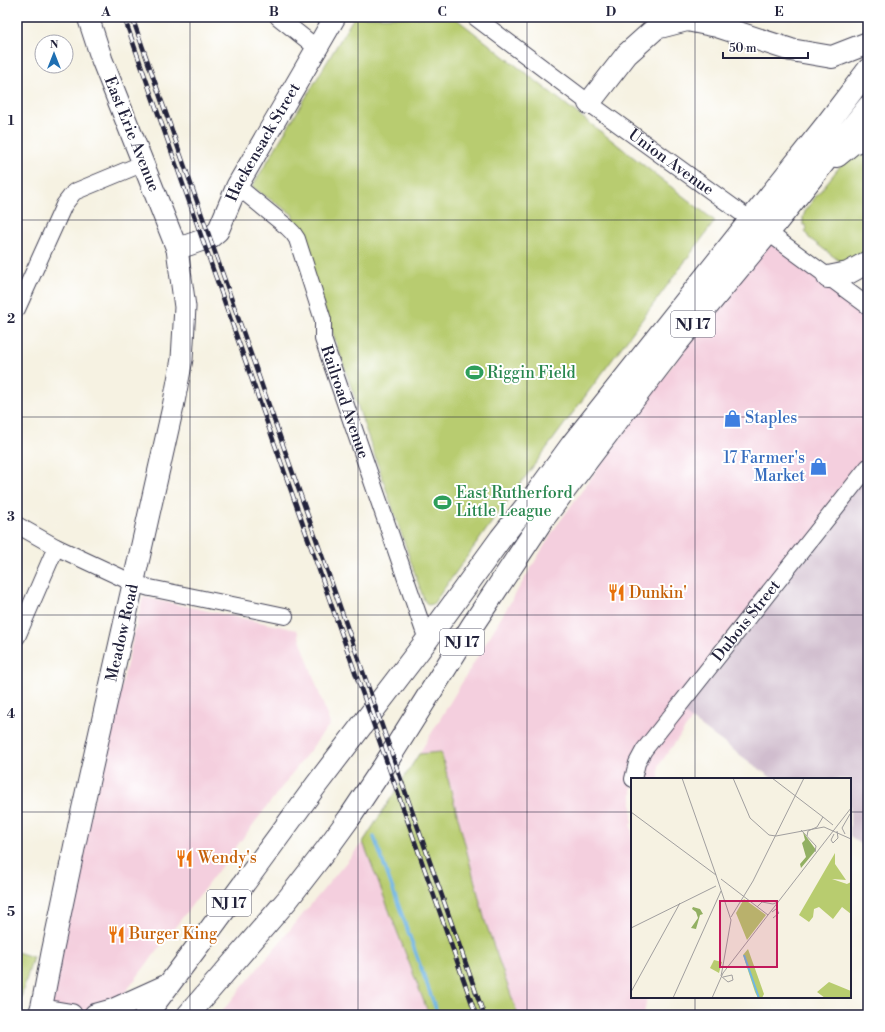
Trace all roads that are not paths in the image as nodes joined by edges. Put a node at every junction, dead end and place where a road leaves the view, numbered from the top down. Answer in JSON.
{"nodes":[{"id":1,"x":88,"y":17,"type":"edge"},
{"id":2,"x":278,"y":17,"type":"edge"},
{"id":3,"x":335,"y":17,"type":"edge"},
{"id":4,"x":475,"y":17,"type":"edge"},
{"id":5,"x":868,"y":43,"type":"edge"},
{"id":6,"x":317,"y":48,"type":"junction"},
{"id":7,"x":868,"y":70,"type":"edge"},
{"id":8,"x":589,"y":103,"type":"junction"},
{"id":9,"x":868,"y":107,"type":"edge"},
{"id":10,"x":868,"y":137,"type":"edge"},
{"id":11,"x":144,"y":163,"type":"junction"},
{"id":12,"x":814,"y":175,"type":"junction"},
{"id":13,"x":237,"y":186,"type":"junction"},
{"id":14,"x":751,"y":220,"type":"junction"},
{"id":15,"x":768,"y":233,"type":"junction"},
{"id":16,"x":178,"y":250,"type":"junction"},
{"id":17,"x":868,"y":262,"type":"edge"},
{"id":18,"x":828,"y":277,"type":"junction"},
{"id":19,"x":868,"y":306,"type":"edge"},
{"id":20,"x":17,"y":309,"type":"edge"},
{"id":21,"x":868,"y":467,"type":"edge"},
{"id":22,"x":17,"y":525,"type":"edge"},
{"id":23,"x":56,"y":546,"type":"junction"},
{"id":24,"x":133,"y":583,"type":"junction"},
{"id":25,"x":285,"y":616,"type":"dead end"},
{"id":26,"x":17,"y":637,"type":"edge"},
{"id":27,"x":427,"y":640,"type":"junction"},
{"id":28,"x":633,"y":778,"type":"edge"},
{"id":29,"x":169,"y":984,"type":"junction"},
{"id":30,"x":41,"y":1012,"type":"edge"},
{"id":31,"x":71,"y":1015,"type":"edge"},
{"id":32,"x":95,"y":1015,"type":"edge"},
{"id":33,"x":146,"y":1015,"type":"edge"},
{"id":34,"x":188,"y":1015,"type":"edge"}],
"edges":[{"from":1,"to":11,"type":"main road","name":"East Erie Avenue"},
{"from":2,"to":6,"type":"street"},
{"from":3,"to":6,"type":"main road","name":"Hackensack Street"},
{"from":4,"to":8,"type":"street","name":"Union Avenue"},
{"from":5,"to":8,"type":"highway"},
{"from":6,"to":13,"type":"main road","name":"Hackensack Street"},
{"from":7,"to":14,"type":"highway","number":"NJ 17"},
{"from":8,"to":14,"type":"street","name":"Union Avenue"},
{"from":9,"to":12,"type":"highway","number":"NJ 17"},
{"from":10,"to":12,"type":"highway"},
{"from":11,"to":16,"type":"main road","name":"East Erie Avenue"},
{"from":11,"to":20,"type":"street"},
{"from":12,"to":15,"type":"highway","number":"NJ 17"},
{"from":13,"to":16,"type":"main road","name":"Hackensack Street"},
{"from":13,"to":27,"type":"street","name":"Railroad Avenue"},
{"from":14,"to":15,"type":"street","name":"Union Avenue"},
{"from":14,"to":27,"type":"highway","number":"NJ 17"},
{"from":15,"to":18,"type":"street","name":"Union Avenue"},
{"from":15,"to":34,"type":"highway","number":"NJ 17"},
{"from":16,"to":24,"type":"main road","name":"Meadow Road"},
{"from":17,"to":18,"type":"highway"},
{"from":18,"to":19,"type":"street","name":"Union Avenue"},
{"from":21,"to":28,"type":"street","name":"Dubois Street"},
{"from":22,"to":23,"type":"street"},
{"from":23,"to":24,"type":"street"},
{"from":23,"to":26,"type":"street"},
{"from":24,"to":25,"type":"street"},
{"from":24,"to":30,"type":"main road","name":"Meadow Road"},
{"from":27,"to":29,"type":"highway","number":"NJ 17"},
{"from":29,"to":32,"type":"highway"},
{"from":29,"to":33,"type":"highway","number":"NJ 17"},
{"from":30,"to":31,"type":"highway"}]}
